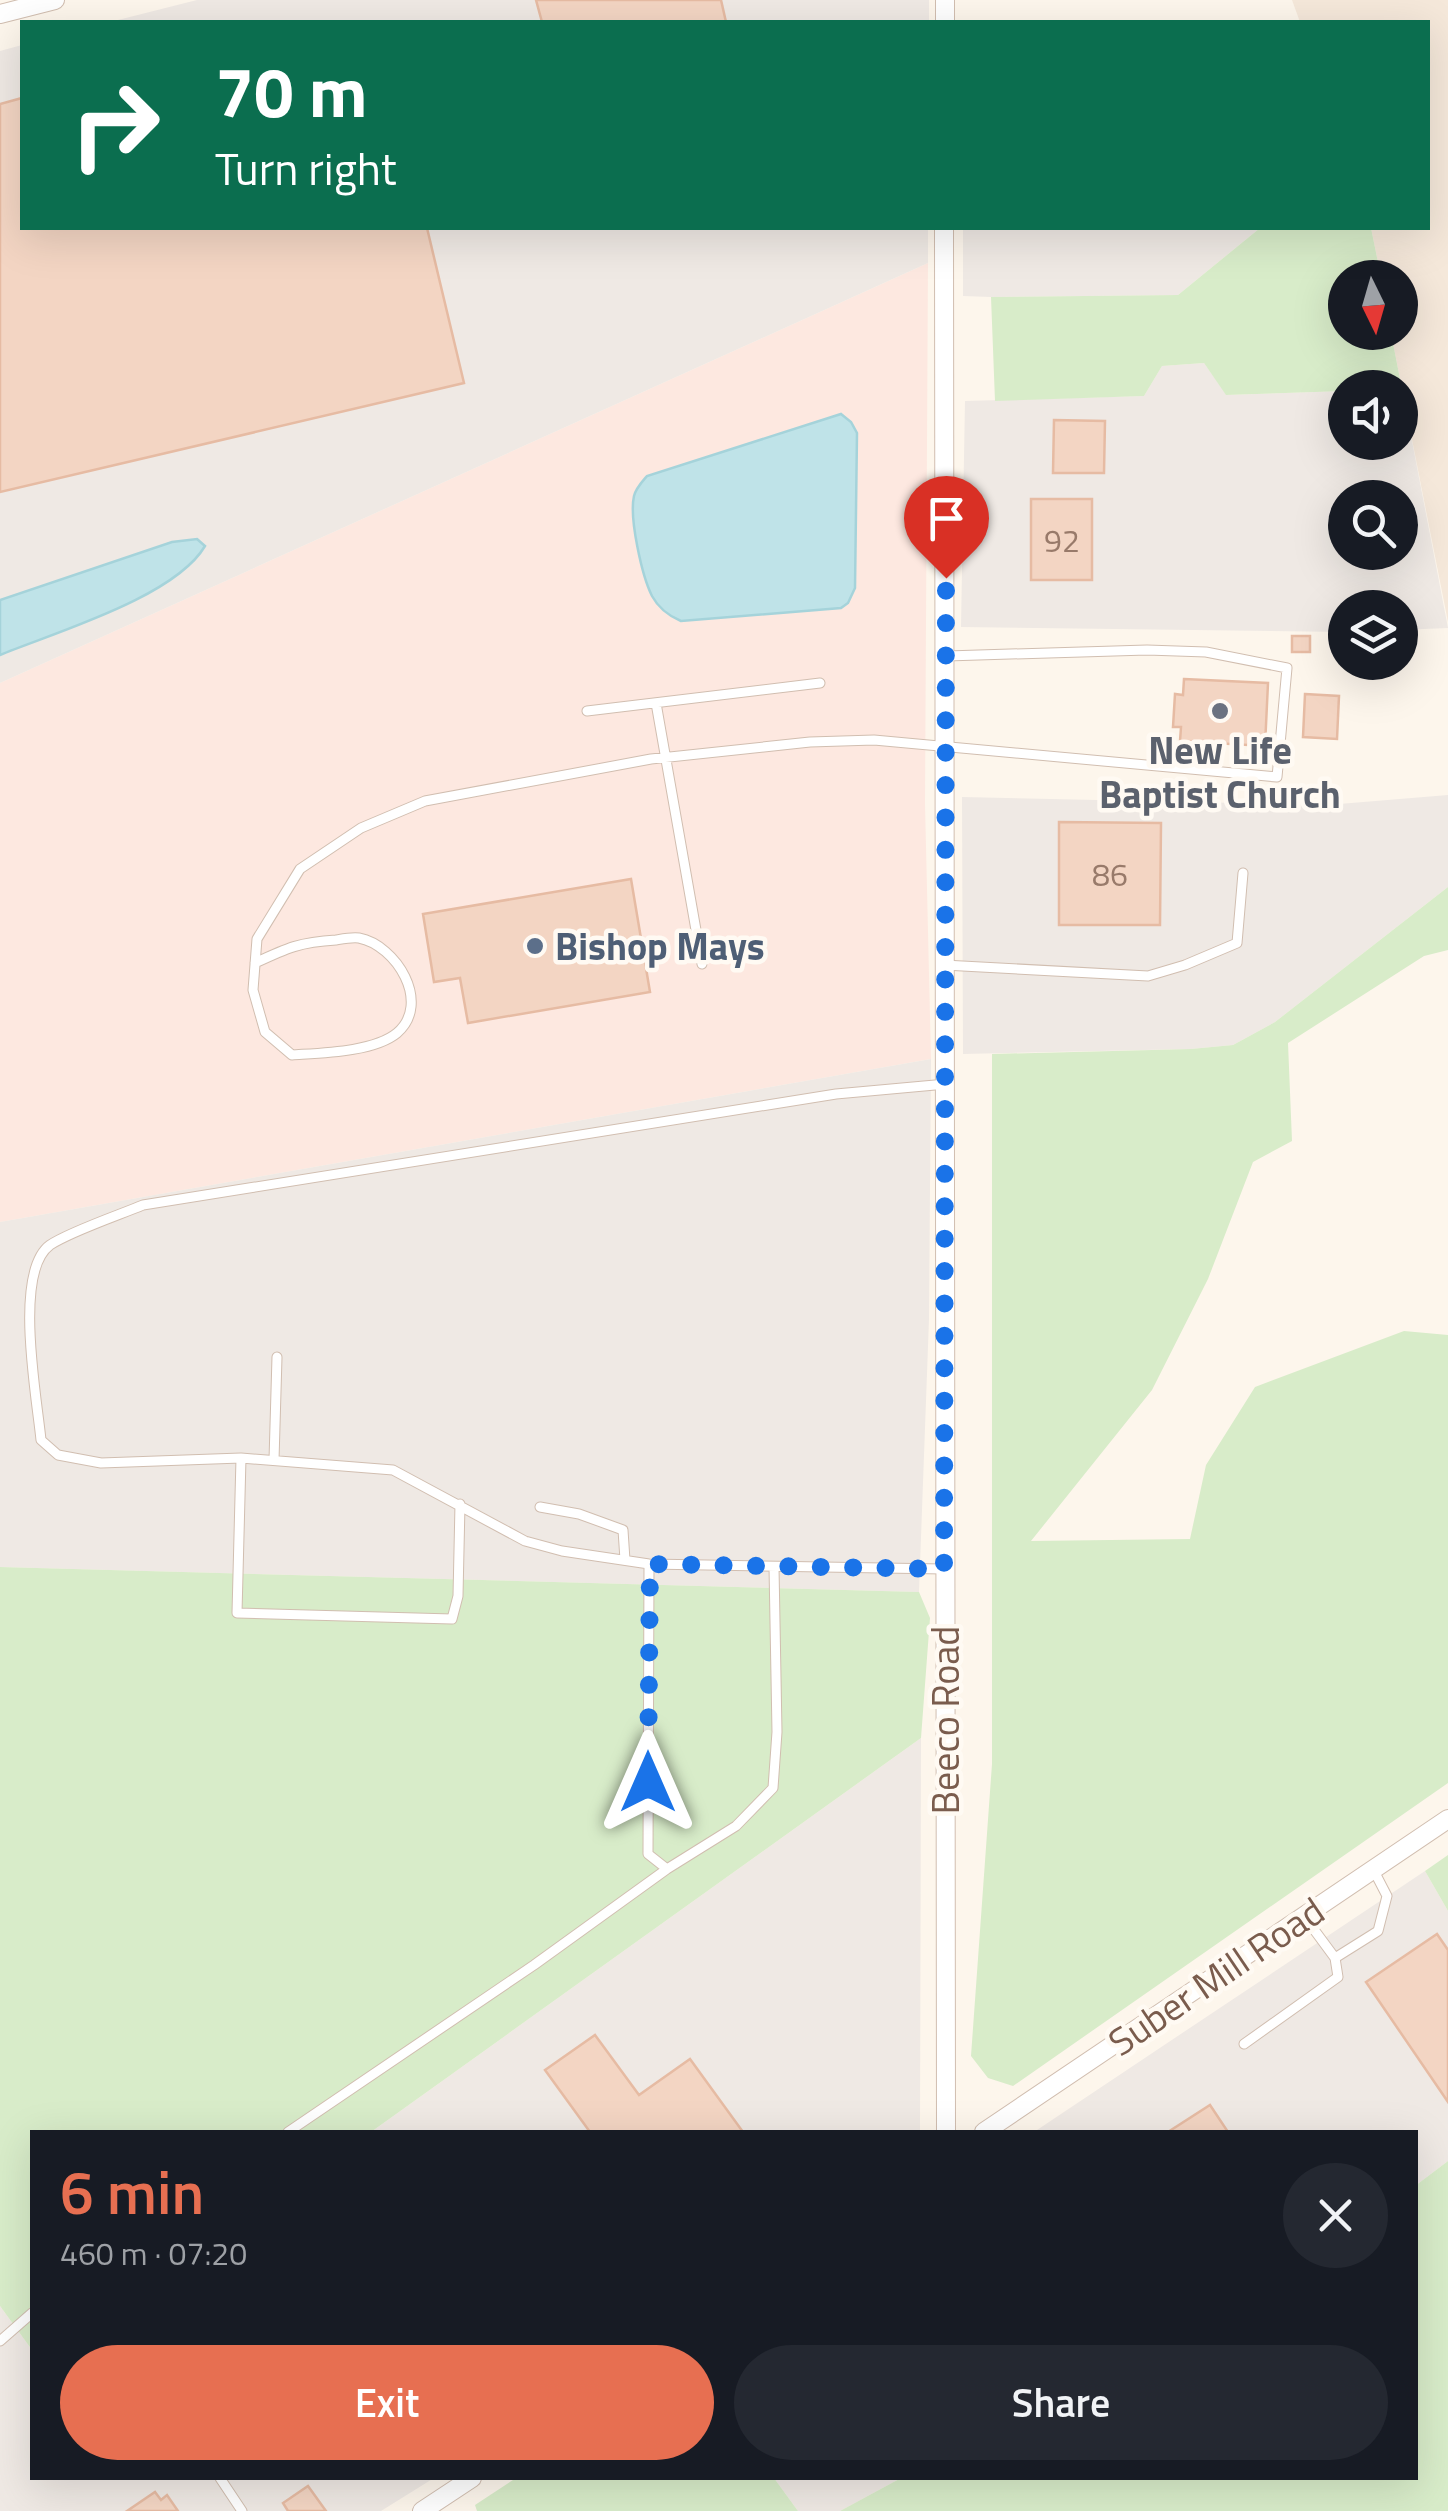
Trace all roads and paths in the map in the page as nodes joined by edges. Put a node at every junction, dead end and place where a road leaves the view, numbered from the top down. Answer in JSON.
{"nodes":[{"id":1,"x":55,"y":0,"type":"edge"},
{"id":2,"x":0,"y":14,"type":"edge"},
{"id":3,"x":944,"y":230,"type":"edge"},
{"id":4,"x":947,"y":656,"type":"junction"},
{"id":5,"x":820,"y":683,"type":"dead end"},
{"id":6,"x":656,"y":703,"type":"junction"},
{"id":7,"x":587,"y":710,"type":"dead end"},
{"id":8,"x":947,"y":745,"type":"junction"},
{"id":9,"x":666,"y":758,"type":"junction"},
{"id":10,"x":1243,"y":873,"type":"dead end"},
{"id":11,"x":255,"y":963,"type":"junction"},
{"id":12,"x":702,"y":964,"type":"dead end"},
{"id":13,"x":944,"y":965,"type":"junction"},
{"id":14,"x":946,"y":1084,"type":"junction"},
{"id":15,"x":277,"y":1357,"type":"dead end"},
{"id":16,"x":242,"y":1458,"type":"junction"},
{"id":17,"x":274,"y":1460,"type":"junction"},
{"id":18,"x":460,"y":1504,"type":"junction"},
{"id":19,"x":540,"y":1508,"type":"dead end"},
{"id":20,"x":625,"y":1560,"type":"junction"},
{"id":21,"x":650,"y":1564,"type":"junction"},
{"id":22,"x":774,"y":1567,"type":"junction"},
{"id":23,"x":944,"y":1569,"type":"junction"},
{"id":24,"x":1448,"y":1818,"type":"edge"},
{"id":25,"x":667,"y":1869,"type":"junction"},
{"id":26,"x":1373,"y":1869,"type":"junction"},
{"id":27,"x":1304,"y":1916,"type":"junction"},
{"id":28,"x":1335,"y":1958,"type":"junction"},
{"id":29,"x":1244,"y":2044,"type":"dead end"},
{"id":30,"x":291,"y":2130,"type":"edge"},
{"id":31,"x":946,"y":2130,"type":"edge"},
{"id":32,"x":987,"y":2130,"type":"edge"},
{"id":33,"x":30,"y":2316,"type":"edge"},
{"id":34,"x":0,"y":2341,"type":"edge"},
{"id":35,"x":221,"y":2480,"type":"edge"},
{"id":36,"x":469,"y":2480,"type":"edge"},
{"id":37,"x":242,"y":2511,"type":"edge"},
{"id":38,"x":422,"y":2511,"type":"edge"}],
"edges":[{"from":1,"to":2,"type":"street"},
{"from":3,"to":4,"type":"street","name":"Beeco Road"},
{"from":4,"to":8,"type":"street","name":"Beeco Road"},
{"from":4,"to":8,"type":"lane"},
{"from":5,"to":6,"type":"lane"},
{"from":6,"to":7,"type":"lane"},
{"from":6,"to":9,"type":"lane"},
{"from":8,"to":9,"type":"lane"},
{"from":8,"to":13,"type":"street","name":"Beeco Road"},
{"from":9,"to":11,"type":"lane"},
{"from":9,"to":12,"type":"lane"},
{"from":10,"to":13,"type":"lane"},
{"from":11,"to":11,"type":"lane"},
{"from":13,"to":14,"type":"street","name":"Beeco Road"},
{"from":14,"to":16,"type":"lane"},
{"from":14,"to":23,"type":"street","name":"Beeco Road"},
{"from":15,"to":17,"type":"lane"},
{"from":16,"to":17,"type":"lane"},
{"from":16,"to":18,"type":"lane"},
{"from":17,"to":18,"type":"lane"},
{"from":18,"to":20,"type":"lane"},
{"from":19,"to":20,"type":"lane"},
{"from":20,"to":21,"type":"lane"},
{"from":21,"to":22,"type":"lane"},
{"from":21,"to":25,"type":"lane"},
{"from":22,"to":23,"type":"lane"},
{"from":22,"to":25,"type":"lane"},
{"from":23,"to":31,"type":"street","name":"Beeco Road"},
{"from":24,"to":26,"type":"street","name":"Suber Mill Road"},
{"from":25,"to":30,"type":"lane"},
{"from":26,"to":27,"type":"street","name":"Suber Mill Road"},
{"from":26,"to":28,"type":"lane"},
{"from":27,"to":28,"type":"lane"},
{"from":27,"to":32,"type":"street","name":"Suber Mill Road"},
{"from":28,"to":29,"type":"lane"},
{"from":33,"to":34,"type":"lane"},
{"from":35,"to":37,"type":"lane"},
{"from":36,"to":38,"type":"street"}]}
